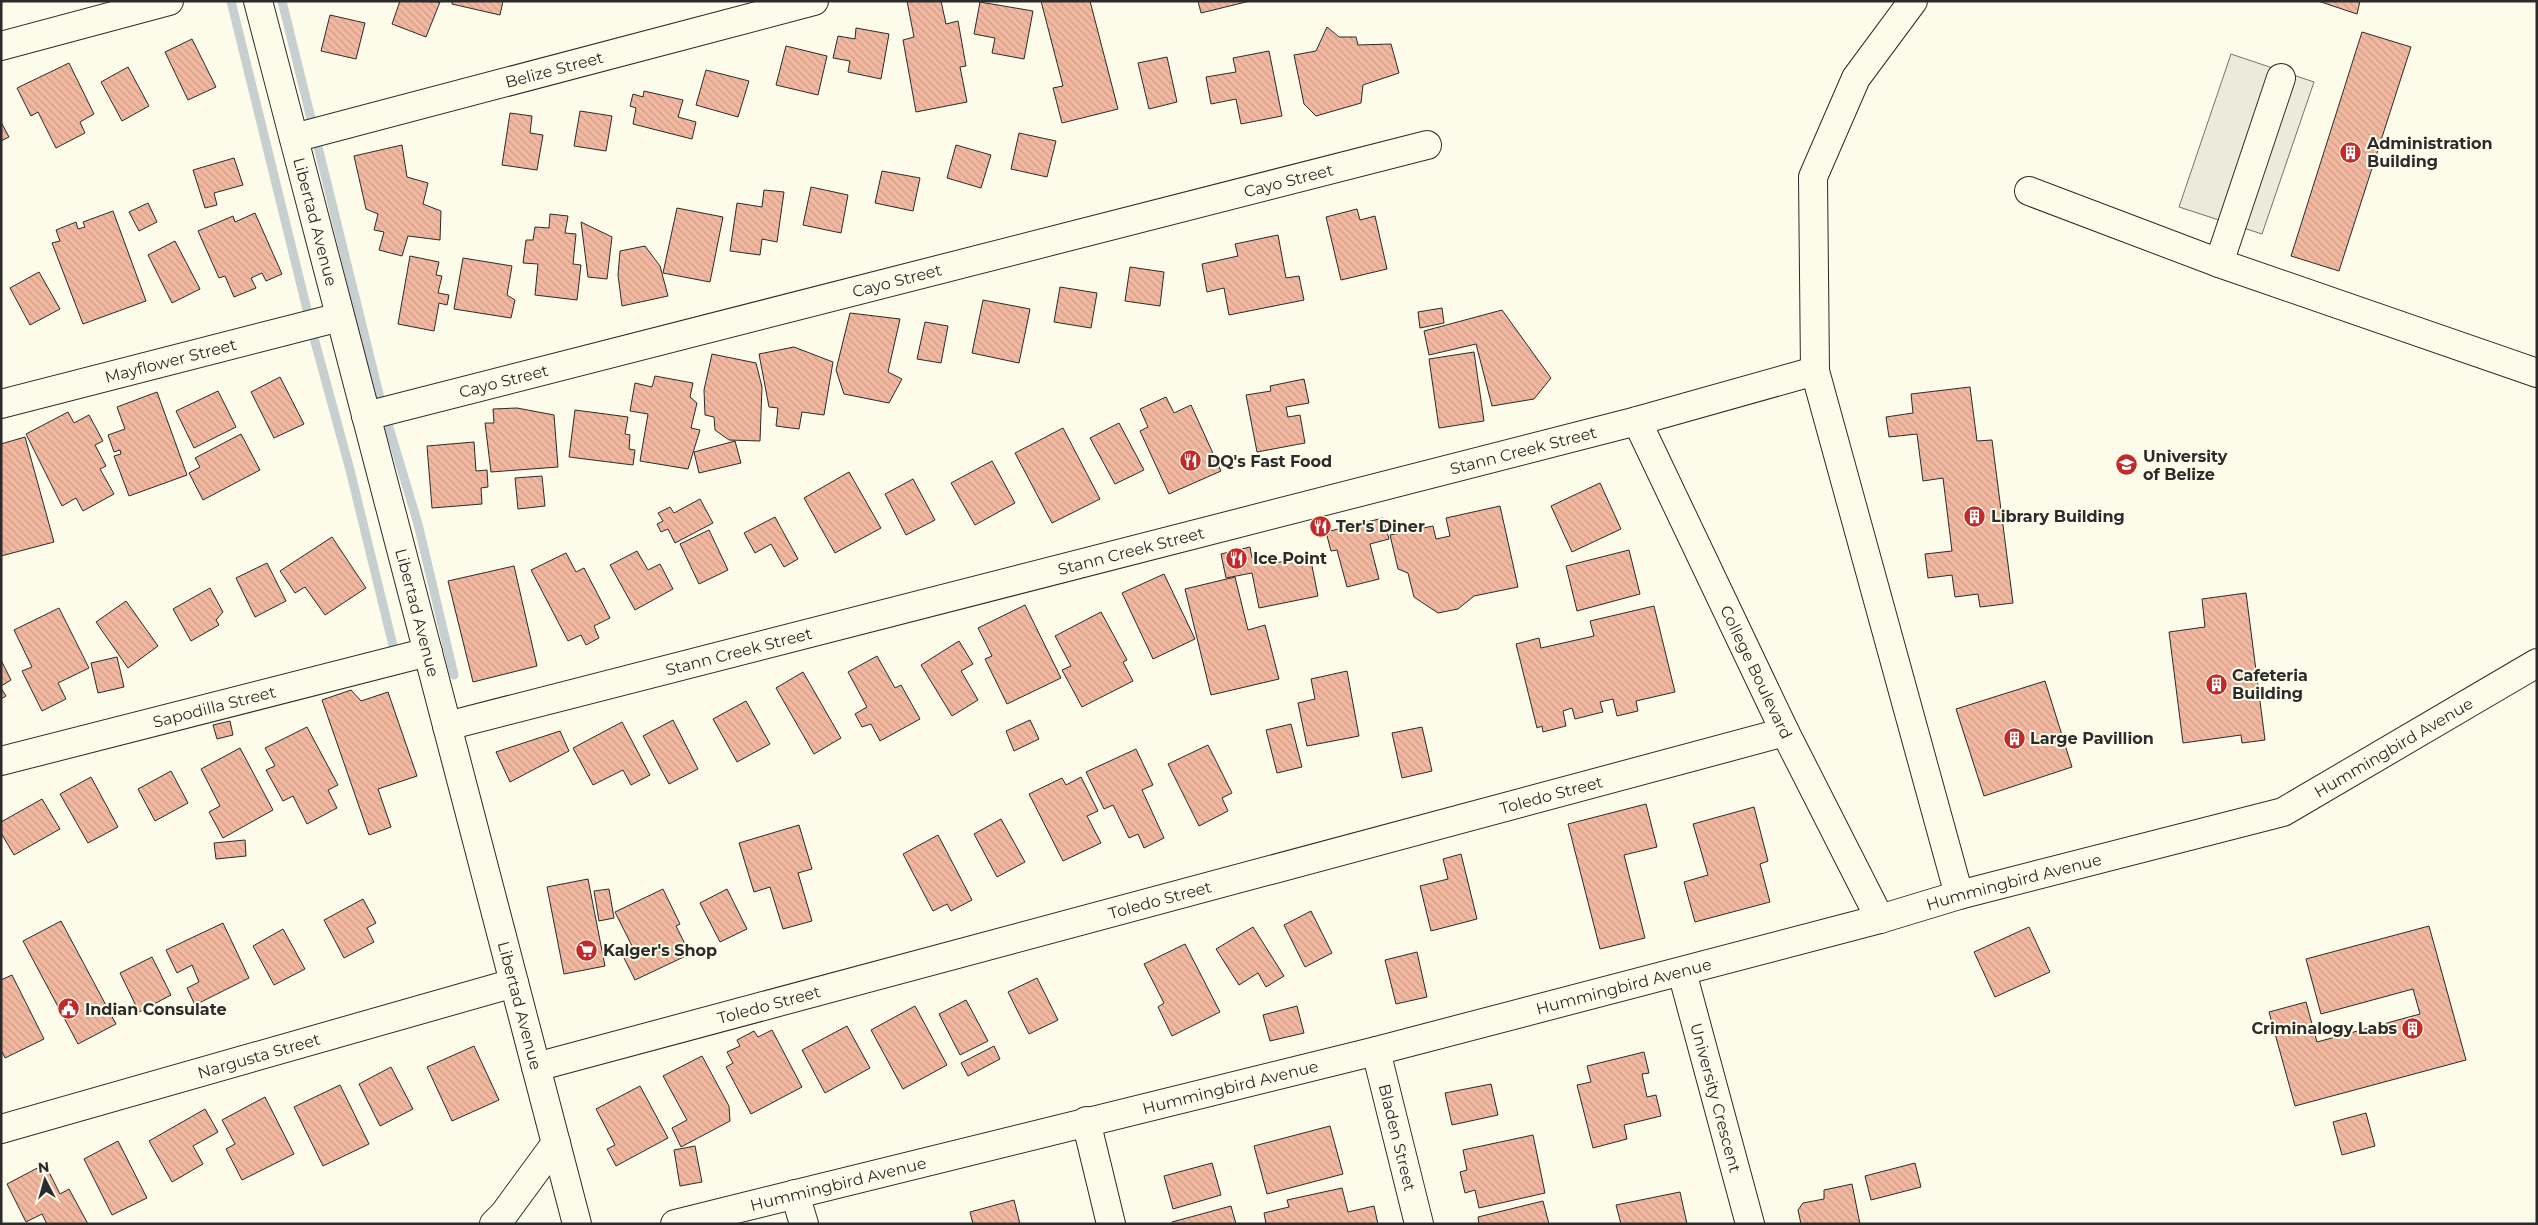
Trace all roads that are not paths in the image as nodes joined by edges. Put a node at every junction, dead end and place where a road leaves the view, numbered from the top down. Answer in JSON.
{"nodes":[{"id":1,"x":169,"y":1,"type":"edge"},
{"id":2,"x":258,"y":1,"type":"edge"},
{"id":3,"x":814,"y":1,"type":"edge"},
{"id":4,"x":1913,"y":1,"type":"edge"},
{"id":5,"x":1,"y":46,"type":"edge"},
{"id":6,"x":2281,"y":78,"type":"dead end"},
{"id":7,"x":294,"y":138,"type":"junction"},
{"id":8,"x":1427,"y":145,"type":"dead end"},
{"id":9,"x":2029,"y":191,"type":"dead end"},
{"id":10,"x":2219,"y":263,"type":"junction"},
{"id":11,"x":340,"y":317,"type":"junction"},
{"id":12,"x":1815,"y":371,"type":"junction"},
{"id":13,"x":2537,"y":373,"type":"edge"},
{"id":14,"x":1,"y":404,"type":"edge"},
{"id":15,"x":366,"y":416,"type":"junction"},
{"id":16,"x":1637,"y":421,"type":"junction"},
{"id":17,"x":428,"y":652,"type":"junction"},
{"id":18,"x":2537,"y":663,"type":"edge"},
{"id":19,"x":447,"y":726,"type":"junction"},
{"id":20,"x":1785,"y":732,"type":"junction"},
{"id":21,"x":1,"y":761,"type":"edge"},
{"id":22,"x":1958,"y":895,"type":"junction"},
{"id":23,"x":1880,"y":919,"type":"junction"},
{"id":24,"x":1682,"y":972,"type":"junction"},
{"id":25,"x":514,"y":983,"type":"junction"},
{"id":26,"x":1376,"y":1051,"type":"junction"},
{"id":27,"x":536,"y":1067,"type":"junction"},
{"id":28,"x":1086,"y":1121,"type":"junction"},
{"id":29,"x":1,"y":1129,"type":"edge"},
{"id":30,"x":556,"y":1143,"type":"junction"},
{"id":31,"x":795,"y":1194,"type":"junction"},
{"id":32,"x":494,"y":1224,"type":"edge"},
{"id":33,"x":577,"y":1224,"type":"edge"},
{"id":34,"x":675,"y":1224,"type":"edge"},
{"id":35,"x":804,"y":1224,"type":"edge"},
{"id":36,"x":1111,"y":1224,"type":"edge"},
{"id":37,"x":1419,"y":1224,"type":"edge"},
{"id":38,"x":1750,"y":1224,"type":"edge"}],
"edges":[{"from":1,"to":5,"type":"street"},
{"from":2,"to":7,"type":"street","name":"Libertad Avenue"},
{"from":3,"to":7,"type":"street","name":"Belize Street"},
{"from":4,"to":12,"type":"street"},
{"from":6,"to":10,"type":"street"},
{"from":7,"to":11,"type":"street","name":"Libertad Avenue"},
{"from":8,"to":15,"type":"street","name":"Cayo Street"},
{"from":9,"to":10,"type":"street"},
{"from":10,"to":13,"type":"street"},
{"from":11,"to":14,"type":"street","name":"Mayflower Street"},
{"from":11,"to":15,"type":"street","name":"Libertad Avenue"},
{"from":12,"to":16,"type":"street","name":"Stann Creek Street"},
{"from":12,"to":22,"type":"street"},
{"from":15,"to":17,"type":"street","name":"Libertad Avenue"},
{"from":16,"to":19,"type":"street","name":"Stann Creek Street"},
{"from":16,"to":20,"type":"street","name":"College Boulevard"},
{"from":17,"to":19,"type":"street","name":"Libertad Avenue"},
{"from":17,"to":21,"type":"street","name":"Sapodilla Street"},
{"from":18,"to":22,"type":"street","name":"Hummingbird Avenue"},
{"from":19,"to":25,"type":"street","name":"Libertad Avenue"},
{"from":20,"to":23,"type":"street","name":"College Boulevard"},
{"from":20,"to":27,"type":"street","name":"Toledo Street"},
{"from":22,"to":23,"type":"street","name":"Hummingbird Avenue"},
{"from":23,"to":24,"type":"street","name":"Hummingbird Avenue"},
{"from":24,"to":26,"type":"street","name":"Hummingbird Avenue"},
{"from":24,"to":38,"type":"street","name":"University Crescent"},
{"from":25,"to":27,"type":"street","name":"Libertad Avenue"},
{"from":25,"to":29,"type":"street","name":"Nargusta Street"},
{"from":26,"to":28,"type":"street","name":"Hummingbird Avenue"},
{"from":26,"to":37,"type":"street","name":"Bladen Street"},
{"from":27,"to":30,"type":"street","name":"Libertad Avenue"},
{"from":28,"to":31,"type":"street","name":"Hummingbird Avenue"},
{"from":28,"to":36,"type":"street"},
{"from":30,"to":32,"type":"street"},
{"from":30,"to":33,"type":"street","name":"Libertad Avenue"},
{"from":31,"to":34,"type":"street","name":"Hummingbird Avenue"},
{"from":31,"to":35,"type":"street"}]}
